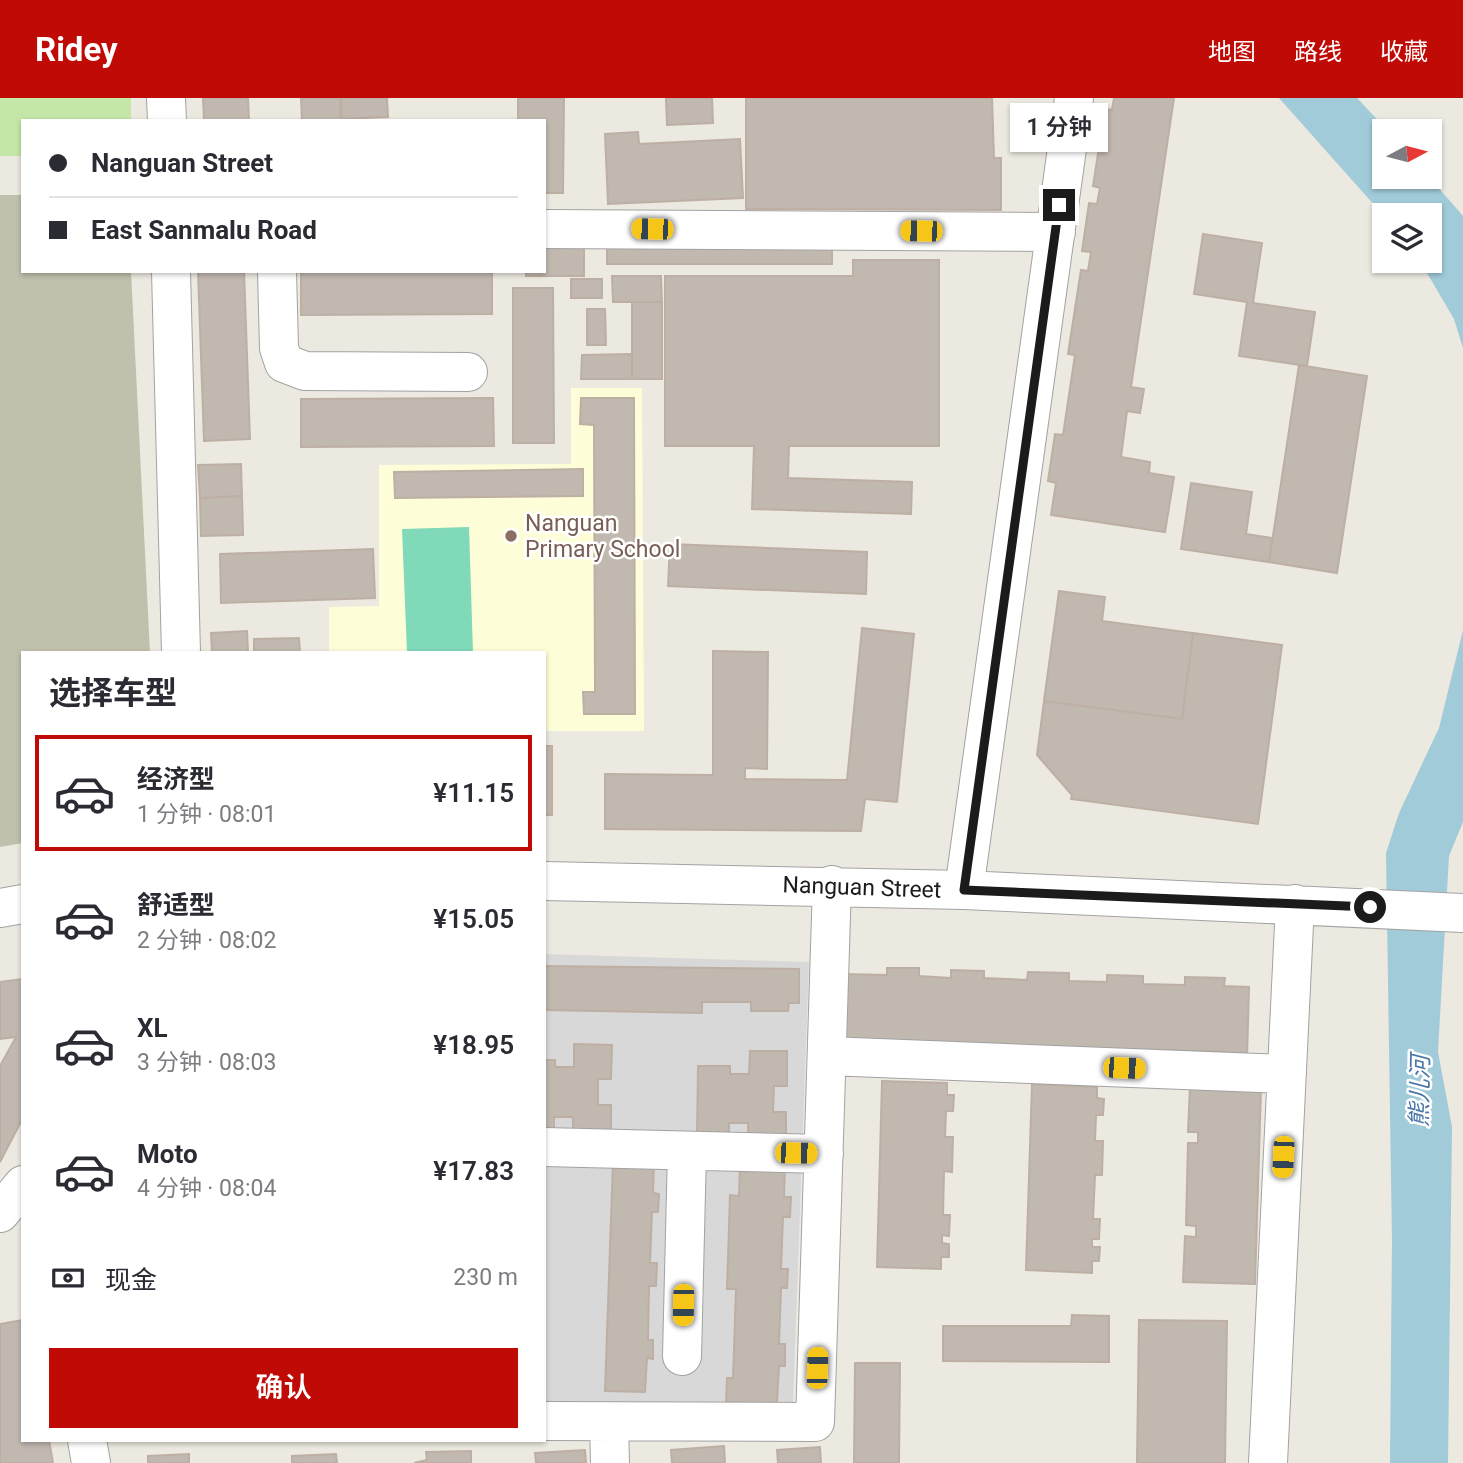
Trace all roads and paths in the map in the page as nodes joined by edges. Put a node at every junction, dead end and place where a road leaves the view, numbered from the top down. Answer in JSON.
{"nodes":[{"id":1,"x":166,"y":98,"type":"edge"},
{"id":2,"x":1074,"y":98,"type":"edge"},
{"id":3,"x":167,"y":119,"type":"edge"},
{"id":4,"x":546,"y":229,"type":"edge"},
{"id":5,"x":1056,"y":232,"type":"junction"},
{"id":6,"x":171,"y":273,"type":"edge"},
{"id":7,"x":277,"y":273,"type":"edge"},
{"id":8,"x":468,"y":372,"type":"dead end"},
{"id":9,"x":180,"y":651,"type":"edge"},
{"id":10,"x":546,"y":881,"type":"edge"},
{"id":11,"x":832,"y":885,"type":"junction"},
{"id":12,"x":964,"y":890,"type":"junction"},
{"id":13,"x":21,"y":904,"type":"edge"},
{"id":14,"x":1295,"y":904,"type":"junction"},
{"id":15,"x":0,"y":908,"type":"edge"},
{"id":16,"x":1462,"y":913,"type":"edge"},
{"id":17,"x":827,"y":1056,"type":"junction"},
{"id":18,"x":1287,"y":1074,"type":"junction"},
{"id":19,"x":546,"y":1147,"type":"edge"},
{"id":20,"x":687,"y":1151,"type":"junction"},
{"id":21,"x":824,"y":1154,"type":"junction"},
{"id":22,"x":21,"y":1187,"type":"edge"},
{"id":23,"x":0,"y":1213,"type":"edge"},
{"id":24,"x":682,"y":1356,"type":"dead end"},
{"id":25,"x":546,"y":1422,"type":"edge"},
{"id":26,"x":608,"y":1422,"type":"junction"},
{"id":27,"x":87,"y":1442,"type":"edge"},
{"id":28,"x":91,"y":1463,"type":"edge"},
{"id":29,"x":610,"y":1463,"type":"edge"},
{"id":30,"x":1268,"y":1463,"type":"edge"}],
"edges":[{"from":1,"to":3,"type":"street"},
{"from":2,"to":5,"type":"street"},
{"from":4,"to":5,"type":"street"},
{"from":5,"to":12,"type":"street"},
{"from":6,"to":9,"type":"street"},
{"from":7,"to":8,"type":"street"},
{"from":10,"to":11,"type":"street","name":"Nanguan Street"},
{"from":11,"to":12,"type":"street","name":"Nanguan Street"},
{"from":11,"to":17,"type":"street"},
{"from":12,"to":14,"type":"street","name":"Nanguan Street"},
{"from":13,"to":15,"type":"street"},
{"from":14,"to":16,"type":"street","name":"Nanguan Street"},
{"from":14,"to":18,"type":"street"},
{"from":17,"to":18,"type":"street"},
{"from":17,"to":21,"type":"street"},
{"from":18,"to":30,"type":"street"},
{"from":19,"to":20,"type":"street"},
{"from":20,"to":21,"type":"street"},
{"from":20,"to":24,"type":"street"},
{"from":21,"to":26,"type":"street"},
{"from":22,"to":23,"type":"street"},
{"from":25,"to":26,"type":"street"},
{"from":26,"to":29,"type":"street"},
{"from":27,"to":28,"type":"street"}]}
